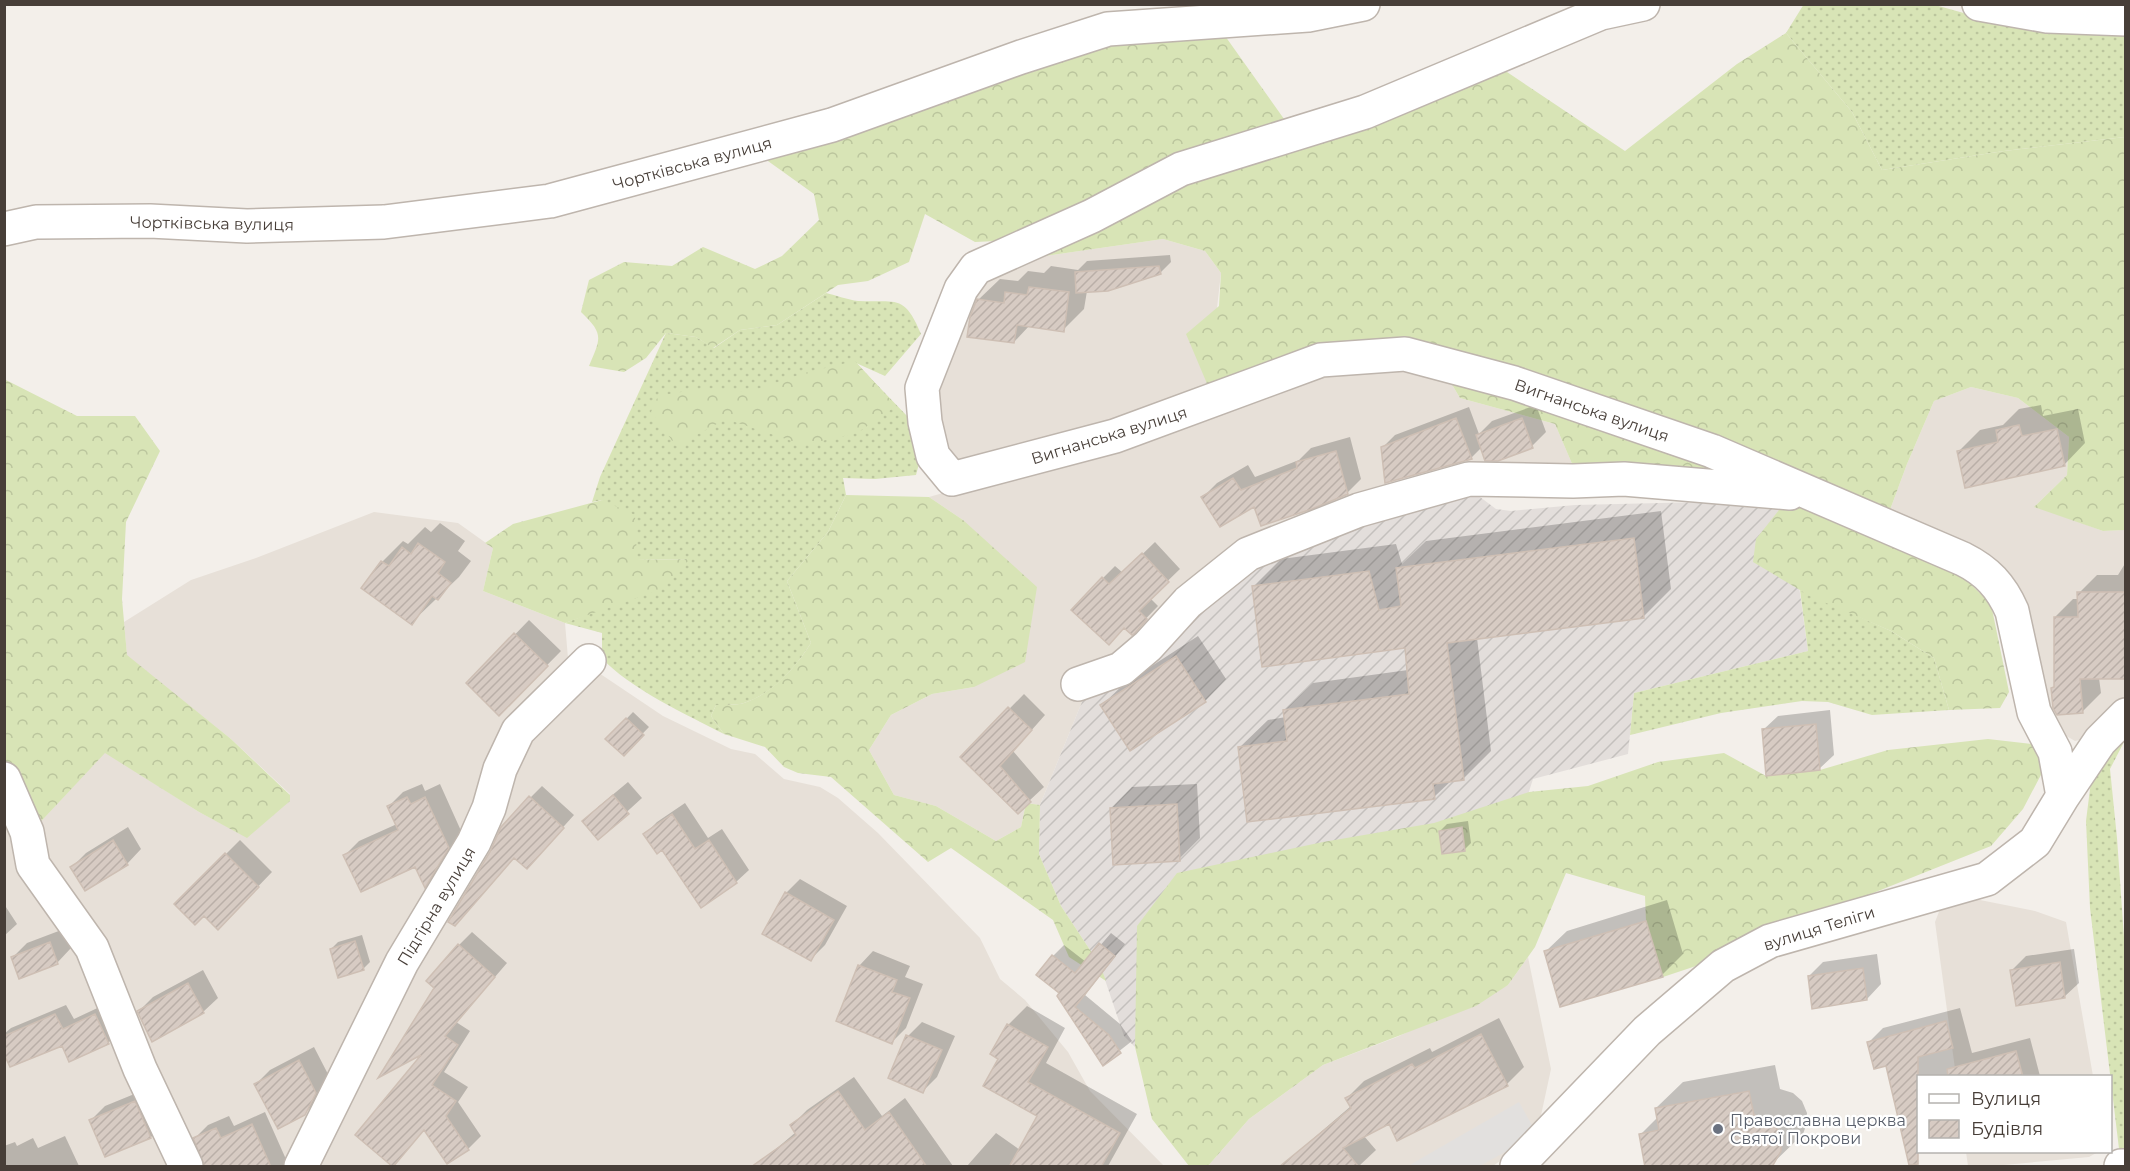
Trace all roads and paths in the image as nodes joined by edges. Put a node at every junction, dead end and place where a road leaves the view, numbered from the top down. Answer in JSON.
{"nodes":[{"id":1,"x":1363,"y":4,"type":"edge"},
{"id":2,"x":1643,"y":4,"type":"edge"},
{"id":3,"x":1979,"y":4,"type":"edge"},
{"id":4,"x":2126,"y":19,"type":"edge"},
{"id":5,"x":4,"y":229,"type":"edge"},
{"id":6,"x":1817,"y":494,"type":"junction"},
{"id":7,"x":589,"y":661,"type":"dead end"},
{"id":8,"x":1078,"y":684,"type":"dead end"},
{"id":9,"x":2126,"y":715,"type":"edge"},
{"id":10,"x":4,"y":779,"type":"edge"},
{"id":11,"x":2063,"y":796,"type":"junction"},
{"id":12,"x":186,"y":1167,"type":"edge"},
{"id":13,"x":301,"y":1167,"type":"edge"},
{"id":14,"x":1517,"y":1167,"type":"edge"}],
"edges":[{"from":1,"to":5,"type":"street","name":"Чортківська вулиця"},
{"from":2,"to":6,"type":"street","name":"Вигнанська вулиця"},
{"from":3,"to":4,"type":"street"},
{"from":6,"to":8,"type":"street"},
{"from":6,"to":11,"type":"street","name":"Вигнанська вулиця"},
{"from":7,"to":13,"type":"street","name":"Підгірна вулиця"},
{"from":9,"to":11,"type":"street","name":"вулиця Теліги"},
{"from":10,"to":12,"type":"street"},
{"from":11,"to":14,"type":"street","name":"вулиця Теліги"}]}
